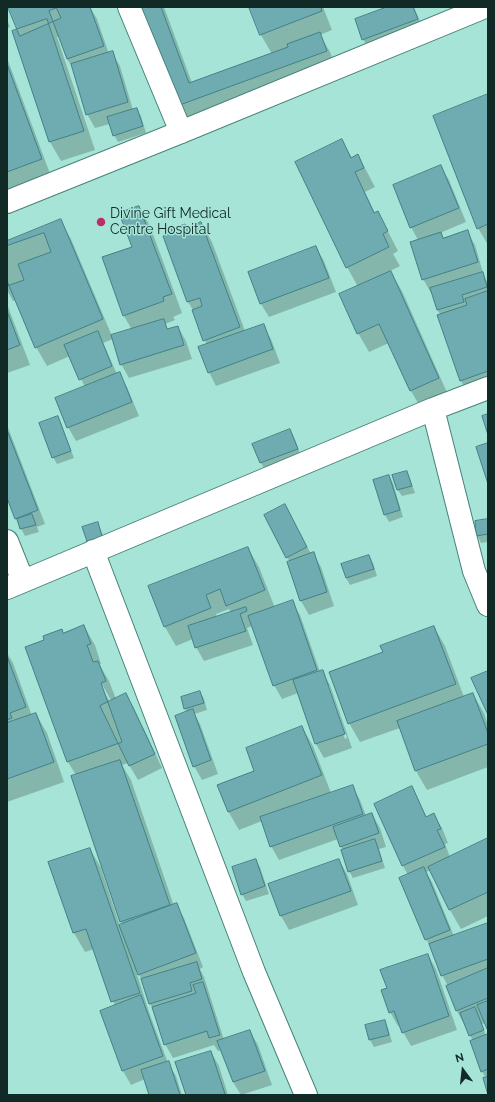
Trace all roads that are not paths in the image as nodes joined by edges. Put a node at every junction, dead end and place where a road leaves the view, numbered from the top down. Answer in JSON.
{"nodes":[{"id":1,"x":129,"y":7,"type":"edge"},
{"id":2,"x":486,"y":7,"type":"edge"},
{"id":3,"x":181,"y":132,"type":"junction"},
{"id":4,"x":7,"y":202,"type":"edge"},
{"id":5,"x":488,"y":388,"type":"edge"},
{"id":6,"x":433,"y":409,"type":"junction"},
{"id":7,"x":7,"y":541,"type":"edge"},
{"id":8,"x":93,"y":551,"type":"junction"},
{"id":9,"x":15,"y":584,"type":"edge"},
{"id":10,"x":488,"y":605,"type":"edge"},
{"id":11,"x":306,"y":1095,"type":"edge"}],
"edges":[{"from":1,"to":3,"type":"street"},
{"from":2,"to":3,"type":"street"},
{"from":3,"to":4,"type":"street"},
{"from":5,"to":6,"type":"street"},
{"from":6,"to":8,"type":"street"},
{"from":6,"to":10,"type":"street"},
{"from":7,"to":9,"type":"street"},
{"from":8,"to":9,"type":"street"},
{"from":8,"to":11,"type":"street"}]}
